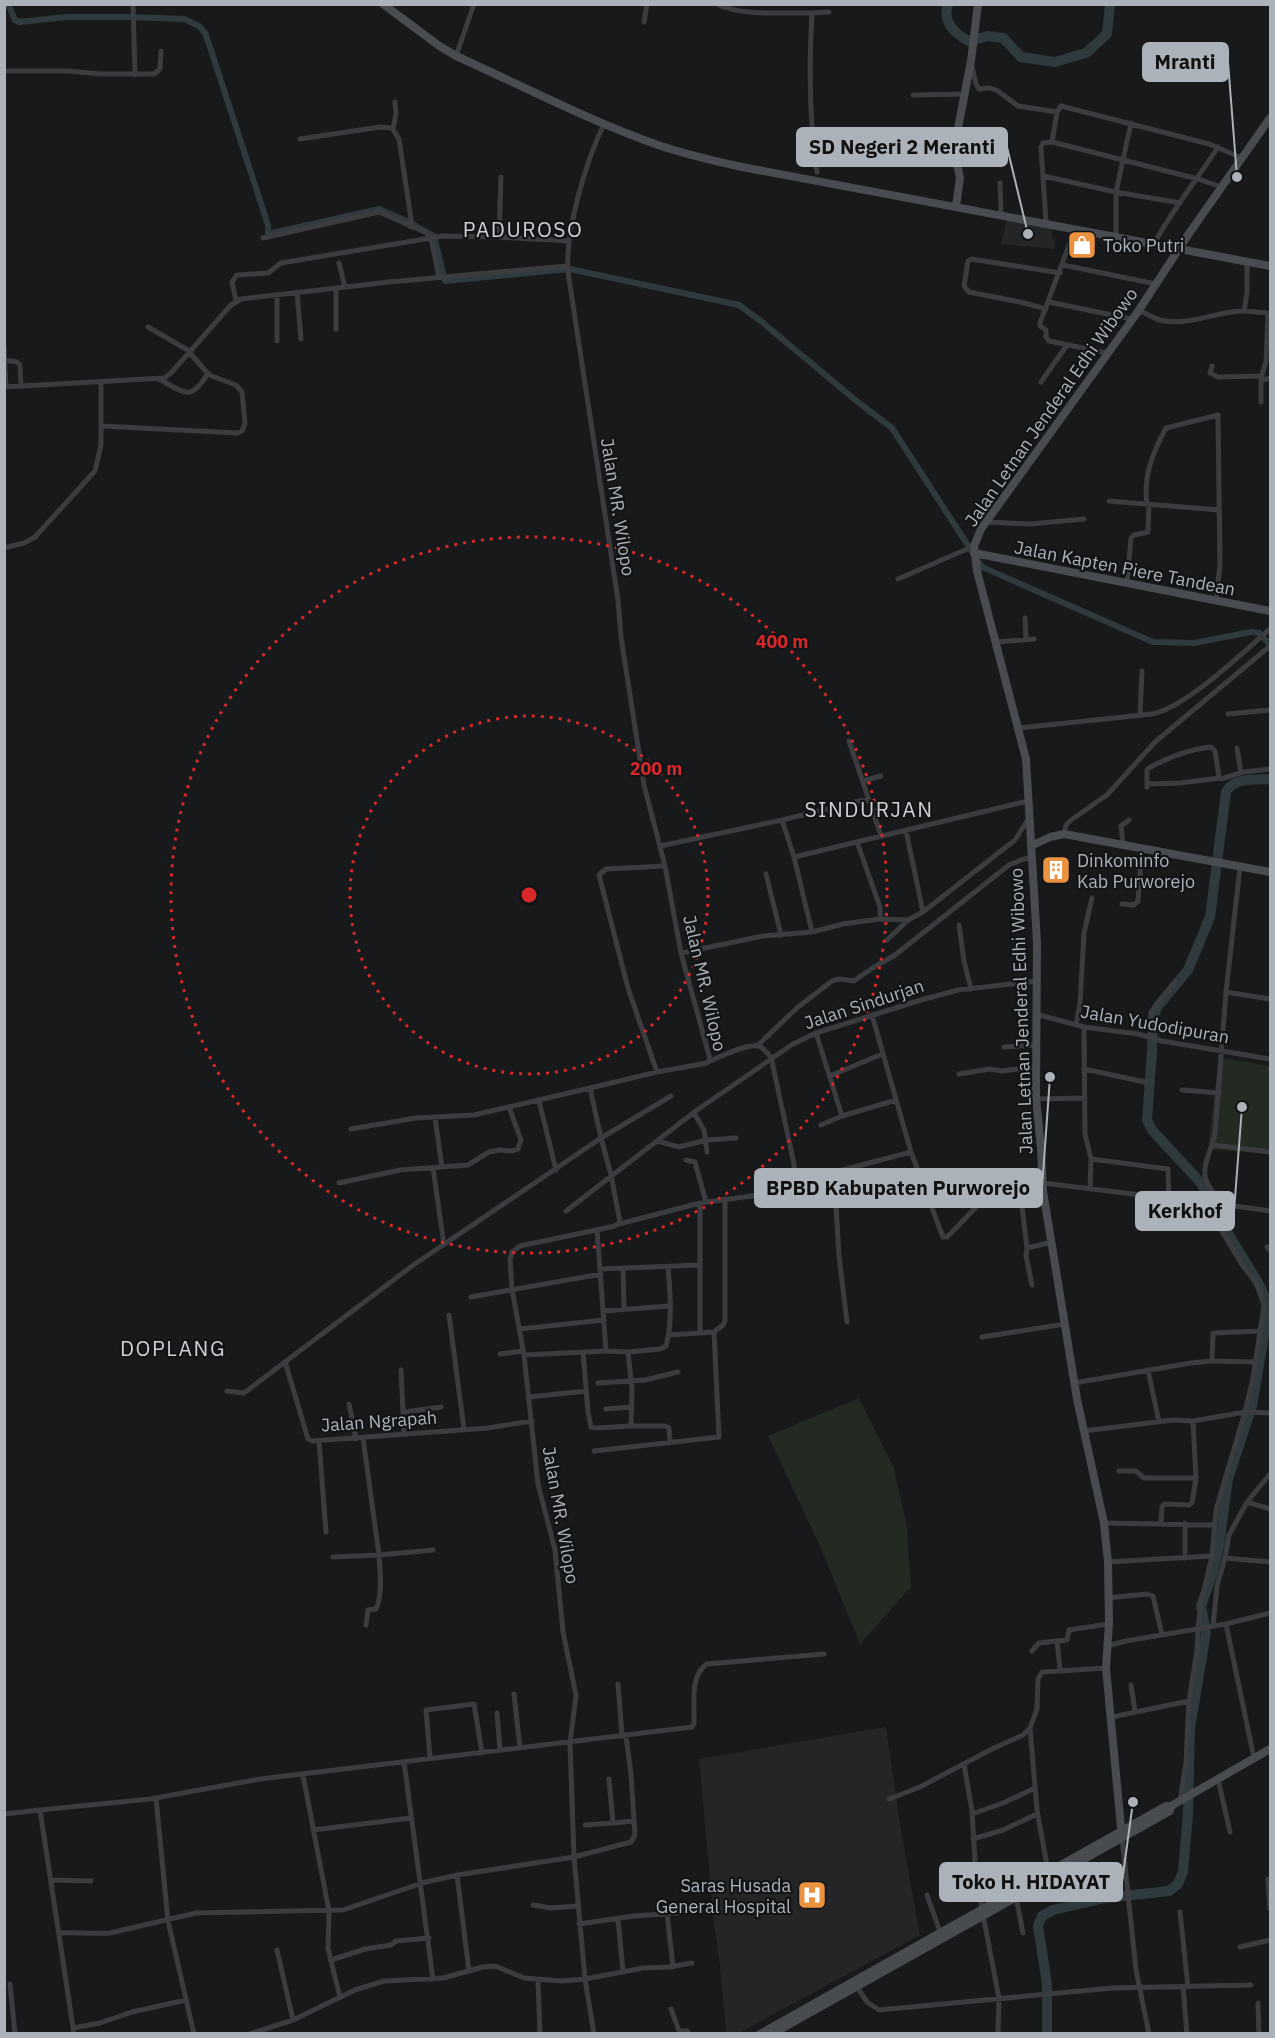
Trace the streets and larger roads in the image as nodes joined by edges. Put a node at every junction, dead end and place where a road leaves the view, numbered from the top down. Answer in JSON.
{"nodes":[{"id":1,"x":133,"y":4,"type":"edge"},
{"id":2,"x":383,"y":4,"type":"edge"},
{"id":3,"x":474,"y":4,"type":"edge"},
{"id":4,"x":647,"y":4,"type":"edge"},
{"id":5,"x":717,"y":4,"type":"edge"},
{"id":6,"x":978,"y":4,"type":"edge"},
{"id":7,"x":829,"y":12,"type":"dead end"},
{"id":8,"x":812,"y":13,"type":"junction"},
{"id":9,"x":644,"y":22,"type":"dead end"},
{"id":10,"x":161,"y":51,"type":"dead end"},
{"id":11,"x":456,"y":56,"type":"junction"},
{"id":12,"x":971,"y":61,"type":"junction"},
{"id":13,"x":4,"y":71,"type":"edge"},
{"id":14,"x":135,"y":75,"type":"junction"},
{"id":15,"x":965,"y":94,"type":"junction"},
{"id":16,"x":913,"y":95,"type":"dead end"},
{"id":17,"x":395,"y":102,"type":"dead end"},
{"id":18,"x":1057,"y":112,"type":"junction"},
{"id":19,"x":1270,"y":118,"type":"edge"},
{"id":20,"x":1131,"y":123,"type":"junction"},
{"id":21,"x":604,"y":124,"type":"junction"},
{"id":22,"x":393,"y":129,"type":"junction"},
{"id":23,"x":300,"y":138,"type":"dead end"},
{"id":24,"x":858,"y":141,"type":"dead end"},
{"id":25,"x":955,"y":141,"type":"junction"},
{"id":26,"x":1052,"y":142,"type":"junction"},
{"id":27,"x":1218,"y":147,"type":"junction"},
{"id":28,"x":1242,"y":158,"type":"junction"},
{"id":29,"x":1124,"y":159,"type":"junction"},
{"id":30,"x":817,"y":172,"type":"dead end"},
{"id":31,"x":1042,"y":176,"type":"junction"},
{"id":32,"x":501,"y":177,"type":"dead end"},
{"id":33,"x":1198,"y":179,"type":"junction"},
{"id":34,"x":1000,"y":183,"type":"dead end"},
{"id":35,"x":1222,"y":187,"type":"junction"},
{"id":36,"x":1116,"y":192,"type":"junction"},
{"id":37,"x":1180,"y":203,"type":"junction"},
{"id":38,"x":956,"y":206,"type":"junction"},
{"id":39,"x":1001,"y":215,"type":"junction"},
{"id":40,"x":411,"y":223,"type":"junction"},
{"id":41,"x":1046,"y":223,"type":"junction"},
{"id":42,"x":1075,"y":229,"type":"junction"},
{"id":43,"x":434,"y":237,"type":"junction"},
{"id":44,"x":499,"y":237,"type":"junction"},
{"id":45,"x":1116,"y":237,"type":"junction"},
{"id":46,"x":263,"y":238,"type":"dead end"},
{"id":47,"x":569,"y":241,"type":"junction"},
{"id":48,"x":1154,"y":244,"type":"junction"},
{"id":49,"x":1180,"y":248,"type":"junction"},
{"id":50,"x":1247,"y":261,"type":"junction"},
{"id":51,"x":339,"y":263,"type":"dead end"},
{"id":52,"x":1063,"y":265,"type":"junction"},
{"id":53,"x":1270,"y":266,"type":"edge"},
{"id":54,"x":567,"y":268,"type":"junction"},
{"id":55,"x":1060,"y":273,"type":"junction"},
{"id":56,"x":442,"y":277,"type":"junction"},
{"id":57,"x":1156,"y":284,"type":"junction"},
{"id":58,"x":345,"y":287,"type":"junction"},
{"id":59,"x":336,"y":288,"type":"junction"},
{"id":60,"x":297,"y":292,"type":"junction"},
{"id":61,"x":277,"y":295,"type":"junction"},
{"id":62,"x":236,"y":300,"type":"junction"},
{"id":63,"x":1049,"y":302,"type":"junction"},
{"id":64,"x":1046,"y":309,"type":"junction"},
{"id":65,"x":1138,"y":310,"type":"junction"},
{"id":66,"x":1244,"y":311,"type":"junction"},
{"id":67,"x":1269,"y":313,"type":"edge"},
{"id":68,"x":1131,"y":319,"type":"junction"},
{"id":69,"x":148,"y":327,"type":"dead end"},
{"id":70,"x":336,"y":329,"type":"dead end"},
{"id":71,"x":301,"y":339,"type":"dead end"},
{"id":72,"x":277,"y":341,"type":"dead end"},
{"id":73,"x":1269,"y":344,"type":"edge"},
{"id":74,"x":4,"y":345,"type":"edge"},
{"id":75,"x":1067,"y":345,"type":"junction"},
{"id":76,"x":190,"y":352,"type":"junction"},
{"id":77,"x":1107,"y":353,"type":"junction"},
{"id":78,"x":5,"y":360,"type":"edge"},
{"id":79,"x":1212,"y":366,"type":"dead end"},
{"id":80,"x":208,"y":373,"type":"junction"},
{"id":81,"x":1270,"y":378,"type":"edge"},
{"id":82,"x":159,"y":379,"type":"junction"},
{"id":83,"x":1262,"y":379,"type":"junction"},
{"id":84,"x":101,"y":382,"type":"junction"},
{"id":85,"x":1041,"y":382,"type":"dead end"},
{"id":86,"x":5,"y":387,"type":"edge"},
{"id":87,"x":21,"y":387,"type":"junction"},
{"id":88,"x":1261,"y":402,"type":"dead end"},
{"id":89,"x":102,"y":426,"type":"junction"},
{"id":90,"x":1109,"y":501,"type":"dead end"},
{"id":91,"x":1148,"y":504,"type":"junction"},
{"id":92,"x":1219,"y":510,"type":"junction"},
{"id":93,"x":1084,"y":519,"type":"dead end"},
{"id":94,"x":986,"y":522,"type":"junction"},
{"id":95,"x":4,"y":548,"type":"edge"},
{"id":96,"x":972,"y":553,"type":"junction"},
{"id":97,"x":898,"y":579,"type":"dead end"},
{"id":98,"x":1127,"y":583,"type":"junction"},
{"id":99,"x":1216,"y":601,"type":"junction"},
{"id":100,"x":1270,"y":611,"type":"edge"},
{"id":101,"x":1025,"y":618,"type":"dead end"},
{"id":102,"x":1270,"y":629,"type":"edge"},
{"id":103,"x":1034,"y":639,"type":"dead end"},
{"id":104,"x":1026,"y":640,"type":"junction"},
{"id":105,"x":997,"y":642,"type":"junction"},
{"id":106,"x":1270,"y":646,"type":"edge"},
{"id":107,"x":1143,"y":671,"type":"dead end"},
{"id":108,"x":1270,"y":710,"type":"edge"},
{"id":109,"x":1228,"y":714,"type":"dead end"},
{"id":110,"x":1140,"y":715,"type":"junction"},
{"id":111,"x":1019,"y":728,"type":"junction"},
{"id":112,"x":849,"y":741,"type":"dead end"},
{"id":113,"x":1237,"y":748,"type":"dead end"},
{"id":114,"x":1270,"y":769,"type":"edge"},
{"id":115,"x":1241,"y":773,"type":"junction"},
{"id":116,"x":881,"y":776,"type":"dead end"},
{"id":117,"x":1220,"y":778,"type":"junction"},
{"id":118,"x":863,"y":781,"type":"junction"},
{"id":119,"x":868,"y":799,"type":"junction"},
{"id":120,"x":1028,"y":801,"type":"junction"},
{"id":121,"x":1030,"y":816,"type":"junction"},
{"id":122,"x":782,"y":820,"type":"junction"},
{"id":123,"x":1129,"y":820,"type":"dead end"},
{"id":124,"x":906,"y":831,"type":"junction"},
{"id":125,"x":1064,"y":834,"type":"junction"},
{"id":126,"x":881,"y":836,"type":"junction"},
{"id":127,"x":857,"y":842,"type":"junction"},
{"id":128,"x":1123,"y":844,"type":"junction"},
{"id":129,"x":660,"y":846,"type":"junction"},
{"id":130,"x":1031,"y":846,"type":"junction"},
{"id":131,"x":1142,"y":848,"type":"junction"},
{"id":132,"x":794,"y":856,"type":"junction"},
{"id":133,"x":1031,"y":858,"type":"junction"},
{"id":134,"x":665,"y":866,"type":"junction"},
{"id":135,"x":1240,"y":867,"type":"junction"},
{"id":136,"x":1270,"y":872,"type":"edge"},
{"id":137,"x":766,"y":874,"type":"dead end"},
{"id":138,"x":1092,"y":898,"type":"dead end"},
{"id":139,"x":1122,"y":904,"type":"dead end"},
{"id":140,"x":923,"y":912,"type":"junction"},
{"id":141,"x":880,"y":919,"type":"junction"},
{"id":142,"x":908,"y":920,"type":"junction"},
{"id":143,"x":959,"y":925,"type":"dead end"},
{"id":144,"x":812,"y":932,"type":"junction"},
{"id":145,"x":781,"y":935,"type":"junction"},
{"id":146,"x":887,"y":940,"type":"dead end"},
{"id":147,"x":681,"y":953,"type":"junction"},
{"id":148,"x":1037,"y":981,"type":"junction"},
{"id":149,"x":1175,"y":982,"type":"dead end"},
{"id":150,"x":970,"y":989,"type":"junction"},
{"id":151,"x":1226,"y":992,"type":"junction"},
{"id":152,"x":1270,"y":999,"type":"edge"},
{"id":153,"x":1036,"y":1014,"type":"junction"},
{"id":154,"x":873,"y":1015,"type":"junction"},
{"id":155,"x":1076,"y":1025,"type":"junction"},
{"id":156,"x":1084,"y":1027,"type":"junction"},
{"id":157,"x":816,"y":1033,"type":"junction"},
{"id":158,"x":1151,"y":1038,"type":"junction"},
{"id":159,"x":1035,"y":1045,"type":"junction"},
{"id":160,"x":757,"y":1046,"type":"junction"},
{"id":161,"x":1004,"y":1047,"type":"dead end"},
{"id":162,"x":1221,"y":1051,"type":"junction"},
{"id":163,"x":882,"y":1054,"type":"junction"},
{"id":164,"x":771,"y":1057,"type":"junction"},
{"id":165,"x":1270,"y":1059,"type":"edge"},
{"id":166,"x":710,"y":1061,"type":"junction"},
{"id":167,"x":1036,"y":1067,"type":"junction"},
{"id":168,"x":1084,"y":1068,"type":"junction"},
{"id":169,"x":657,"y":1072,"type":"junction"},
{"id":170,"x":959,"y":1074,"type":"dead end"},
{"id":171,"x":830,"y":1076,"type":"junction"},
{"id":172,"x":1145,"y":1082,"type":"dead end"},
{"id":173,"x":590,"y":1088,"type":"junction"},
{"id":174,"x":1182,"y":1090,"type":"dead end"},
{"id":175,"x":1219,"y":1093,"type":"junction"},
{"id":176,"x":671,"y":1096,"type":"dead end"},
{"id":177,"x":1084,"y":1098,"type":"junction"},
{"id":178,"x":1036,"y":1099,"type":"junction"},
{"id":179,"x":896,"y":1100,"type":"junction"},
{"id":180,"x":539,"y":1101,"type":"junction"},
{"id":181,"x":509,"y":1107,"type":"junction"},
{"id":182,"x":694,"y":1113,"type":"junction"},
{"id":183,"x":842,"y":1116,"type":"junction"},
{"id":184,"x":435,"y":1118,"type":"junction"},
{"id":185,"x":821,"y":1125,"type":"dead end"},
{"id":186,"x":351,"y":1129,"type":"dead end"},
{"id":187,"x":601,"y":1138,"type":"junction"},
{"id":188,"x":736,"y":1138,"type":"dead end"},
{"id":189,"x":707,"y":1140,"type":"junction"},
{"id":190,"x":657,"y":1141,"type":"junction"},
{"id":191,"x":1213,"y":1145,"type":"junction"},
{"id":192,"x":707,"y":1152,"type":"dead end"},
{"id":193,"x":911,"y":1152,"type":"junction"},
{"id":194,"x":1270,"y":1152,"type":"edge"},
{"id":195,"x":1091,"y":1159,"type":"junction"},
{"id":196,"x":686,"y":1160,"type":"dead end"},
{"id":197,"x":434,"y":1167,"type":"junction"},
{"id":198,"x":442,"y":1167,"type":"junction"},
{"id":199,"x":555,"y":1170,"type":"junction"},
{"id":200,"x":834,"y":1173,"type":"junction"},
{"id":201,"x":611,"y":1175,"type":"junction"},
{"id":202,"x":339,"y":1182,"type":"dead end"},
{"id":203,"x":795,"y":1185,"type":"junction"},
{"id":204,"x":924,"y":1185,"type":"junction"},
{"id":205,"x":1043,"y":1187,"type":"junction"},
{"id":206,"x":1090,"y":1189,"type":"junction"},
{"id":207,"x":725,"y":1199,"type":"junction"},
{"id":208,"x":985,"y":1199,"type":"junction"},
{"id":209,"x":1169,"y":1201,"type":"junction"},
{"id":210,"x":703,"y":1203,"type":"junction"},
{"id":211,"x":1022,"y":1206,"type":"dead end"},
{"id":212,"x":1214,"y":1207,"type":"junction"},
{"id":213,"x":566,"y":1211,"type":"dead end"},
{"id":214,"x":1270,"y":1211,"type":"edge"},
{"id":215,"x":619,"y":1224,"type":"junction"},
{"id":216,"x":597,"y":1230,"type":"junction"},
{"id":217,"x":1052,"y":1242,"type":"junction"},
{"id":218,"x":444,"y":1245,"type":"junction"},
{"id":219,"x":1027,"y":1248,"type":"junction"},
{"id":220,"x":700,"y":1265,"type":"junction"},
{"id":221,"x":668,"y":1266,"type":"junction"},
{"id":222,"x":623,"y":1268,"type":"junction"},
{"id":223,"x":600,"y":1271,"type":"junction"},
{"id":224,"x":1032,"y":1285,"type":"dead end"},
{"id":225,"x":512,"y":1289,"type":"junction"},
{"id":226,"x":471,"y":1297,"type":"dead end"},
{"id":227,"x":669,"y":1306,"type":"junction"},
{"id":228,"x":624,"y":1308,"type":"junction"},
{"id":229,"x":603,"y":1311,"type":"junction"},
{"id":230,"x":448,"y":1315,"type":"dead end"},
{"id":231,"x":604,"y":1320,"type":"junction"},
{"id":232,"x":847,"y":1322,"type":"dead end"},
{"id":233,"x":1065,"y":1324,"type":"junction"},
{"id":234,"x":1264,"y":1326,"type":"edge"},
{"id":235,"x":520,"y":1329,"type":"junction"},
{"id":236,"x":714,"y":1332,"type":"junction"},
{"id":237,"x":700,"y":1333,"type":"junction"},
{"id":238,"x":669,"y":1335,"type":"junction"},
{"id":239,"x":982,"y":1337,"type":"dead end"},
{"id":240,"x":606,"y":1351,"type":"junction"},
{"id":241,"x":583,"y":1352,"type":"junction"},
{"id":242,"x":628,"y":1352,"type":"junction"},
{"id":243,"x":524,"y":1353,"type":"junction"},
{"id":244,"x":500,"y":1354,"type":"dead end"},
{"id":245,"x":1212,"y":1361,"type":"junction"},
{"id":246,"x":1255,"y":1362,"type":"junction"},
{"id":247,"x":284,"y":1364,"type":"junction"},
{"id":248,"x":401,"y":1370,"type":"dead end"},
{"id":249,"x":1148,"y":1370,"type":"junction"},
{"id":250,"x":678,"y":1372,"type":"dead end"},
{"id":251,"x":631,"y":1381,"type":"junction"},
{"id":252,"x":598,"y":1383,"type":"dead end"},
{"id":253,"x":1074,"y":1383,"type":"junction"},
{"id":254,"x":586,"y":1390,"type":"junction"},
{"id":255,"x":227,"y":1391,"type":"dead end"},
{"id":256,"x":529,"y":1397,"type":"junction"},
{"id":257,"x":349,"y":1404,"type":"dead end"},
{"id":258,"x":441,"y":1407,"type":"dead end"},
{"id":259,"x":632,"y":1407,"type":"junction"},
{"id":260,"x":606,"y":1409,"type":"dead end"},
{"id":261,"x":404,"y":1412,"type":"junction"},
{"id":262,"x":1247,"y":1412,"type":"junction"},
{"id":263,"x":1270,"y":1413,"type":"edge"},
{"id":264,"x":1193,"y":1420,"type":"junction"},
{"id":265,"x":532,"y":1421,"type":"junction"},
{"id":266,"x":1160,"y":1422,"type":"junction"},
{"id":267,"x":631,"y":1426,"type":"junction"},
{"id":268,"x":464,"y":1429,"type":"junction"},
{"id":269,"x":1084,"y":1431,"type":"junction"},
{"id":270,"x":404,"y":1434,"type":"junction"},
{"id":271,"x":359,"y":1439,"type":"junction"},
{"id":272,"x":319,"y":1441,"type":"junction"},
{"id":273,"x":670,"y":1442,"type":"junction"},
{"id":274,"x":594,"y":1451,"type":"dead end"},
{"id":275,"x":1119,"y":1471,"type":"dead end"},
{"id":276,"x":1270,"y":1473,"type":"edge"},
{"id":277,"x":1196,"y":1478,"type":"junction"},
{"id":278,"x":1247,"y":1502,"type":"junction"},
{"id":279,"x":1270,"y":1509,"type":"edge"},
{"id":280,"x":1104,"y":1523,"type":"junction"},
{"id":281,"x":1161,"y":1523,"type":"junction"},
{"id":282,"x":1185,"y":1523,"type":"junction"},
{"id":283,"x":1215,"y":1525,"type":"junction"},
{"id":284,"x":326,"y":1532,"type":"dead end"},
{"id":285,"x":433,"y":1550,"type":"dead end"},
{"id":286,"x":379,"y":1555,"type":"junction"},
{"id":287,"x":1212,"y":1556,"type":"junction"},
{"id":288,"x":333,"y":1557,"type":"dead end"},
{"id":289,"x":1185,"y":1558,"type":"junction"},
{"id":290,"x":1226,"y":1558,"type":"junction"},
{"id":291,"x":1108,"y":1562,"type":"junction"},
{"id":292,"x":1270,"y":1562,"type":"edge"},
{"id":293,"x":1107,"y":1598,"type":"junction"},
{"id":294,"x":1270,"y":1613,"type":"edge"},
{"id":295,"x":1108,"y":1624,"type":"junction"},
{"id":296,"x":1226,"y":1624,"type":"junction"},
{"id":297,"x":366,"y":1625,"type":"dead end"},
{"id":298,"x":1210,"y":1626,"type":"junction"},
{"id":299,"x":1199,"y":1628,"type":"junction"},
{"id":300,"x":1162,"y":1635,"type":"junction"},
{"id":301,"x":1057,"y":1641,"type":"junction"},
{"id":302,"x":1107,"y":1646,"type":"junction"},
{"id":303,"x":1032,"y":1651,"type":"dead end"},
{"id":304,"x":824,"y":1654,"type":"dead end"},
{"id":305,"x":1106,"y":1668,"type":"junction"},
{"id":306,"x":1060,"y":1671,"type":"junction"},
{"id":307,"x":618,"y":1684,"type":"dead end"},
{"id":308,"x":1131,"y":1685,"type":"dead end"},
{"id":309,"x":514,"y":1695,"type":"dead end"},
{"id":310,"x":1189,"y":1701,"type":"junction"},
{"id":311,"x":1135,"y":1711,"type":"junction"},
{"id":312,"x":496,"y":1713,"type":"dead end"},
{"id":313,"x":1112,"y":1717,"type":"junction"},
{"id":314,"x":1030,"y":1728,"type":"junction"},
{"id":315,"x":624,"y":1736,"type":"junction"},
{"id":316,"x":570,"y":1743,"type":"junction"},
{"id":317,"x":520,"y":1748,"type":"junction"},
{"id":318,"x":1270,"y":1749,"type":"edge"},
{"id":319,"x":500,"y":1750,"type":"junction"},
{"id":320,"x":482,"y":1753,"type":"junction"},
{"id":321,"x":430,"y":1758,"type":"junction"},
{"id":322,"x":1254,"y":1758,"type":"junction"},
{"id":323,"x":404,"y":1762,"type":"junction"},
{"id":324,"x":964,"y":1764,"type":"junction"},
{"id":325,"x":303,"y":1775,"type":"junction"},
{"id":326,"x":609,"y":1779,"type":"dead end"},
{"id":327,"x":1218,"y":1779,"type":"junction"},
{"id":328,"x":1035,"y":1788,"type":"junction"},
{"id":329,"x":156,"y":1798,"type":"junction"},
{"id":330,"x":889,"y":1799,"type":"dead end"},
{"id":331,"x":1182,"y":1800,"type":"junction"},
{"id":332,"x":40,"y":1810,"type":"junction"},
{"id":333,"x":4,"y":1814,"type":"edge"},
{"id":334,"x":972,"y":1814,"type":"junction"},
{"id":335,"x":1037,"y":1814,"type":"junction"},
{"id":336,"x":411,"y":1818,"type":"junction"},
{"id":337,"x":634,"y":1821,"type":"junction"},
{"id":338,"x":613,"y":1823,"type":"junction"},
{"id":339,"x":585,"y":1825,"type":"dead end"},
{"id":340,"x":313,"y":1830,"type":"junction"},
{"id":341,"x":1230,"y":1832,"type":"dead end"},
{"id":342,"x":1122,"y":1834,"type":"junction"},
{"id":343,"x":973,"y":1839,"type":"junction"},
{"id":344,"x":574,"y":1857,"type":"junction"},
{"id":345,"x":1048,"y":1871,"type":"junction"},
{"id":346,"x":457,"y":1875,"type":"junction"},
{"id":347,"x":1268,"y":1879,"type":"dead end"},
{"id":348,"x":51,"y":1880,"type":"junction"},
{"id":349,"x":91,"y":1881,"type":"dead end"},
{"id":350,"x":422,"y":1883,"type":"junction"},
{"id":351,"x":927,"y":1895,"type":"dead end"},
{"id":352,"x":1016,"y":1897,"type":"junction"},
{"id":353,"x":534,"y":1905,"type":"dead end"},
{"id":354,"x":578,"y":1906,"type":"junction"},
{"id":355,"x":1270,"y":1909,"type":"edge"},
{"id":356,"x":328,"y":1911,"type":"junction"},
{"id":357,"x":983,"y":1912,"type":"junction"},
{"id":358,"x":1180,"y":1912,"type":"dead end"},
{"id":359,"x":667,"y":1913,"type":"junction"},
{"id":360,"x":678,"y":1913,"type":"dead end"},
{"id":361,"x":618,"y":1919,"type":"junction"},
{"id":362,"x":168,"y":1921,"type":"junction"},
{"id":363,"x":579,"y":1924,"type":"junction"},
{"id":364,"x":940,"y":1932,"type":"junction"},
{"id":365,"x":60,"y":1933,"type":"junction"},
{"id":366,"x":1023,"y":1933,"type":"dead end"},
{"id":367,"x":429,"y":1938,"type":"junction"},
{"id":368,"x":1270,"y":1940,"type":"edge"},
{"id":369,"x":1240,"y":1947,"type":"dead end"},
{"id":370,"x":277,"y":1950,"type":"dead end"},
{"id":371,"x":915,"y":1950,"type":"junction"},
{"id":372,"x":331,"y":1960,"type":"junction"},
{"id":373,"x":692,"y":1963,"type":"dead end"},
{"id":374,"x":673,"y":1966,"type":"junction"},
{"id":375,"x":469,"y":1971,"type":"junction"},
{"id":376,"x":623,"y":1972,"type":"junction"},
{"id":377,"x":877,"y":1972,"type":"junction"},
{"id":378,"x":433,"y":1979,"type":"junction"},
{"id":379,"x":585,"y":1979,"type":"junction"},
{"id":380,"x":538,"y":1980,"type":"junction"},
{"id":381,"x":10,"y":1984,"type":"dead end"},
{"id":382,"x":1251,"y":1985,"type":"dead end"},
{"id":383,"x":856,"y":1987,"type":"junction"},
{"id":384,"x":1139,"y":1987,"type":"junction"},
{"id":385,"x":1186,"y":1987,"type":"junction"},
{"id":386,"x":340,"y":1997,"type":"junction"},
{"id":387,"x":999,"y":1998,"type":"junction"},
{"id":388,"x":186,"y":2000,"type":"junction"},
{"id":389,"x":1258,"y":2003,"type":"dead end"},
{"id":390,"x":671,"y":2009,"type":"dead end"},
{"id":391,"x":810,"y":2009,"type":"junction"},
{"id":392,"x":802,"y":2014,"type":"junction"},
{"id":393,"x":293,"y":2020,"type":"junction"},
{"id":394,"x":74,"y":2031,"type":"edge"},
{"id":395,"x":15,"y":2034,"type":"edge"},
{"id":396,"x":194,"y":2034,"type":"edge"},
{"id":397,"x":250,"y":2034,"type":"edge"},
{"id":398,"x":540,"y":2034,"type":"edge"},
{"id":399,"x":594,"y":2034,"type":"edge"},
{"id":400,"x":688,"y":2034,"type":"edge"},
{"id":401,"x":760,"y":2034,"type":"edge"},
{"id":402,"x":772,"y":2034,"type":"edge"},
{"id":403,"x":998,"y":2034,"type":"edge"},
{"id":404,"x":1149,"y":2034,"type":"edge"},
{"id":405,"x":1187,"y":2034,"type":"edge"},
{"id":406,"x":1258,"y":2034,"type":"edge"}],
"edges":[{"from":1,"to":14,"type":"street"},
{"from":2,"to":11,"type":"street"},
{"from":3,"to":11,"type":"street"},
{"from":4,"to":9,"type":"street"},
{"from":5,"to":8,"type":"street"},
{"from":6,"to":12,"type":"street"},
{"from":7,"to":8,"type":"street"},
{"from":8,"to":30,"type":"street"},
{"from":10,"to":14,"type":"street"},
{"from":11,"to":21,"type":"street"},
{"from":12,"to":15,"type":"street"},
{"from":12,"to":18,"type":"street"},
{"from":13,"to":14,"type":"street"},
{"from":15,"to":16,"type":"street"},
{"from":15,"to":25,"type":"street"},
{"from":17,"to":22,"type":"street"},
{"from":18,"to":20,"type":"street"},
{"from":18,"to":26,"type":"street"},
{"from":19,"to":28,"type":"street","name":"Jalan Letnan Jenderal Edhi Wibowo"},
{"from":20,"to":27,"type":"street"},
{"from":20,"to":29,"type":"street"},
{"from":21,"to":38,"type":"street"},
{"from":21,"to":47,"type":"street","name":"Jalan MR. Wilopo"},
{"from":22,"to":23,"type":"street"},
{"from":22,"to":40,"type":"street"},
{"from":24,"to":25,"type":"street"},
{"from":25,"to":38,"type":"street"},
{"from":26,"to":29,"type":"street"},
{"from":26,"to":31,"type":"street"},
{"from":27,"to":28,"type":"street"},
{"from":27,"to":33,"type":"street"},
{"from":28,"to":35,"type":"street","name":"Jalan Letnan Jenderal Edhi Wibowo"},
{"from":29,"to":33,"type":"street"},
{"from":29,"to":36,"type":"street"},
{"from":31,"to":36,"type":"street"},
{"from":31,"to":41,"type":"street"},
{"from":32,"to":44,"type":"street"},
{"from":33,"to":35,"type":"street"},
{"from":33,"to":37,"type":"street"},
{"from":34,"to":39,"type":"street"},
{"from":35,"to":49,"type":"street","name":"Jalan Letnan Jenderal Edhi Wibowo"},
{"from":36,"to":37,"type":"street"},
{"from":36,"to":45,"type":"street"},
{"from":37,"to":48,"type":"street"},
{"from":38,"to":39,"type":"street"},
{"from":39,"to":41,"type":"street"},
{"from":40,"to":43,"type":"street"},
{"from":40,"to":46,"type":"street"},
{"from":41,"to":42,"type":"street"},
{"from":42,"to":45,"type":"street"},
{"from":42,"to":52,"type":"street"},
{"from":43,"to":44,"type":"street"},
{"from":43,"to":56,"type":"street"},
{"from":43,"to":62,"type":"street"},
{"from":44,"to":47,"type":"street"},
{"from":45,"to":48,"type":"street"},
{"from":47,"to":54,"type":"street","name":"Jalan MR. Wilopo"},
{"from":48,"to":49,"type":"street"},
{"from":49,"to":50,"type":"street"},
{"from":49,"to":57,"type":"street","name":"Jalan Letnan Jenderal Edhi Wibowo"},
{"from":50,"to":53,"type":"street"},
{"from":50,"to":66,"type":"street"},
{"from":51,"to":58,"type":"street"},
{"from":52,"to":55,"type":"street"},
{"from":52,"to":57,"type":"street"},
{"from":54,"to":56,"type":"street"},
{"from":54,"to":129,"type":"street","name":"Jalan MR. Wilopo"},
{"from":55,"to":63,"type":"street"},
{"from":55,"to":64,"type":"street"},
{"from":56,"to":58,"type":"street"},
{"from":57,"to":65,"type":"street","name":"Jalan Letnan Jenderal Edhi Wibowo"},
{"from":58,"to":59,"type":"street"},
{"from":59,"to":60,"type":"street"},
{"from":59,"to":70,"type":"street"},
{"from":60,"to":61,"type":"street"},
{"from":60,"to":71,"type":"street"},
{"from":61,"to":62,"type":"street"},
{"from":61,"to":72,"type":"street"},
{"from":62,"to":76,"type":"street"},
{"from":63,"to":64,"type":"street"},
{"from":63,"to":68,"type":"street"},
{"from":64,"to":75,"type":"street"},
{"from":65,"to":66,"type":"street"},
{"from":65,"to":68,"type":"street","name":"Jalan Letnan Jenderal Edhi Wibowo"},
{"from":66,"to":67,"type":"street"},
{"from":67,"to":73,"type":"street"},
{"from":68,"to":77,"type":"street","name":"Jalan Letnan Jenderal Edhi Wibowo"},
{"from":69,"to":76,"type":"street"},
{"from":73,"to":83,"type":"street"},
{"from":74,"to":78,"type":"street"},
{"from":75,"to":77,"type":"street"},
{"from":75,"to":85,"type":"street"},
{"from":76,"to":80,"type":"street"},
{"from":76,"to":82,"type":"street"},
{"from":77,"to":94,"type":"street","name":"Jalan Letnan Jenderal Edhi Wibowo"},
{"from":78,"to":86,"type":"street"},
{"from":78,"to":87,"type":"street"},
{"from":79,"to":83,"type":"street"},
{"from":80,"to":82,"type":"street"},
{"from":80,"to":89,"type":"street"},
{"from":81,"to":83,"type":"street"},
{"from":82,"to":84,"type":"street"},
{"from":83,"to":88,"type":"street"},
{"from":84,"to":87,"type":"street"},
{"from":84,"to":89,"type":"street"},
{"from":86,"to":87,"type":"street"},
{"from":89,"to":95,"type":"street"},
{"from":90,"to":91,"type":"street"},
{"from":91,"to":92,"type":"street"},
{"from":91,"to":92,"type":"street"},
{"from":91,"to":98,"type":"street"},
{"from":92,"to":99,"type":"street"},
{"from":93,"to":94,"type":"street"},
{"from":94,"to":96,"type":"street","name":"Jalan Letnan Jenderal Edhi Wibowo"},
{"from":96,"to":97,"type":"street"},
{"from":96,"to":98,"type":"street","name":"Jalan Kapten Piere Tandean"},
{"from":96,"to":105,"type":"street","name":"Jalan Letnan Jenderal Edhi Wibowo"},
{"from":98,"to":99,"type":"street","name":"Jalan Kapten Piere Tandean"},
{"from":99,"to":100,"type":"street","name":"Jalan Kapten Piere Tandean"},
{"from":101,"to":104,"type":"street"},
{"from":102,"to":110,"type":"street"},
{"from":103,"to":104,"type":"street"},
{"from":104,"to":105,"type":"street"},
{"from":105,"to":111,"type":"street","name":"Jalan Letnan Jenderal Edhi Wibowo"},
{"from":106,"to":125,"type":"street"},
{"from":107,"to":110,"type":"street"},
{"from":108,"to":109,"type":"street"},
{"from":110,"to":111,"type":"street"},
{"from":111,"to":120,"type":"street","name":"Jalan Letnan Jenderal Edhi Wibowo"},
{"from":112,"to":118,"type":"street"},
{"from":113,"to":115,"type":"street"},
{"from":114,"to":115,"type":"street"},
{"from":115,"to":117,"type":"street"},
{"from":116,"to":118,"type":"street"},
{"from":117,"to":117,"type":"street"},
{"from":118,"to":119,"type":"street"},
{"from":119,"to":122,"type":"street"},
{"from":119,"to":126,"type":"street"},
{"from":120,"to":121,"type":"street","name":"Jalan Letnan Jenderal Edhi Wibowo"},
{"from":120,"to":124,"type":"street"},
{"from":121,"to":130,"type":"street","name":"Jalan Letnan Jenderal Edhi Wibowo"},
{"from":121,"to":140,"type":"street"},
{"from":122,"to":129,"type":"street"},
{"from":122,"to":132,"type":"street"},
{"from":123,"to":128,"type":"street"},
{"from":124,"to":126,"type":"street"},
{"from":124,"to":140,"type":"street"},
{"from":125,"to":128,"type":"street"},
{"from":125,"to":130,"type":"street"},
{"from":126,"to":127,"type":"street"},
{"from":127,"to":132,"type":"street"},
{"from":127,"to":141,"type":"street"},
{"from":128,"to":131,"type":"street"},
{"from":129,"to":134,"type":"street","name":"Jalan MR. Wilopo"},
{"from":130,"to":133,"type":"street","name":"Jalan Letnan Jenderal Edhi Wibowo"},
{"from":131,"to":135,"type":"street"},
{"from":131,"to":139,"type":"street"},
{"from":132,"to":144,"type":"street"},
{"from":133,"to":148,"type":"street","name":"Jalan Letnan Jenderal Edhi Wibowo"},
{"from":133,"to":160,"type":"street"},
{"from":134,"to":147,"type":"street","name":"Jalan MR. Wilopo"},
{"from":134,"to":169,"type":"street"},
{"from":135,"to":136,"type":"street"},
{"from":135,"to":151,"type":"street"},
{"from":137,"to":145,"type":"street"},
{"from":138,"to":155,"type":"street"},
{"from":140,"to":142,"type":"street"},
{"from":141,"to":142,"type":"street"},
{"from":141,"to":144,"type":"street"},
{"from":142,"to":146,"type":"street"},
{"from":143,"to":150,"type":"street"},
{"from":144,"to":145,"type":"street"},
{"from":145,"to":147,"type":"street"},
{"from":147,"to":166,"type":"street","name":"Jalan MR. Wilopo"},
{"from":148,"to":150,"type":"street","name":"Jalan Sindurjan"},
{"from":148,"to":153,"type":"street","name":"Jalan Letnan Jenderal Edhi Wibowo"},
{"from":149,"to":158,"type":"street"},
{"from":150,"to":154,"type":"street","name":"Jalan Sindurjan"},
{"from":151,"to":152,"type":"street"},
{"from":151,"to":162,"type":"street"},
{"from":153,"to":155,"type":"street","name":"Jalan Yudodipuran"},
{"from":153,"to":159,"type":"street","name":"Jalan Letnan Jenderal Edhi Wibowo"},
{"from":154,"to":157,"type":"street","name":"Jalan Sindurjan"},
{"from":154,"to":163,"type":"street"},
{"from":155,"to":156,"type":"street","name":"Jalan Yudodipuran"},
{"from":156,"to":158,"type":"street","name":"Jalan Yudodipuran"},
{"from":156,"to":168,"type":"street"},
{"from":157,"to":164,"type":"street","name":"Jalan Sindurjan"},
{"from":157,"to":171,"type":"street"},
{"from":158,"to":162,"type":"street","name":"Jalan Yudodipuran"},
{"from":159,"to":161,"type":"street"},
{"from":159,"to":167,"type":"street","name":"Jalan Letnan Jenderal Edhi Wibowo"},
{"from":160,"to":164,"type":"street"},
{"from":160,"to":166,"type":"street"},
{"from":162,"to":165,"type":"street","name":"Jalan Yudodipuran"},
{"from":162,"to":175,"type":"street"},
{"from":163,"to":171,"type":"street"},
{"from":163,"to":179,"type":"street"},
{"from":164,"to":182,"type":"street","name":"Jalan Sindurjan"},
{"from":164,"to":203,"type":"street"},
{"from":166,"to":169,"type":"street","name":"Jalan MR. Wilopo"},
{"from":167,"to":170,"type":"street"},
{"from":167,"to":178,"type":"street","name":"Jalan Letnan Jenderal Edhi Wibowo"},
{"from":168,"to":172,"type":"street"},
{"from":168,"to":177,"type":"street"},
{"from":169,"to":173,"type":"street","name":"Jalan MR. Wilopo"},
{"from":171,"to":183,"type":"street"},
{"from":173,"to":180,"type":"street","name":"Jalan MR. Wilopo"},
{"from":173,"to":187,"type":"street"},
{"from":174,"to":175,"type":"street"},
{"from":175,"to":191,"type":"street"},
{"from":176,"to":187,"type":"street"},
{"from":177,"to":178,"type":"street"},
{"from":177,"to":195,"type":"street"},
{"from":178,"to":205,"type":"street","name":"Jalan Letnan Jenderal Edhi Wibowo"},
{"from":179,"to":183,"type":"street"},
{"from":179,"to":193,"type":"street"},
{"from":180,"to":181,"type":"street","name":"Jalan MR. Wilopo"},
{"from":180,"to":199,"type":"street"},
{"from":181,"to":184,"type":"street","name":"Jalan MR. Wilopo"},
{"from":181,"to":198,"type":"street"},
{"from":182,"to":189,"type":"street"},
{"from":182,"to":190,"type":"street","name":"Jalan Sindurjan"},
{"from":183,"to":185,"type":"street"},
{"from":184,"to":186,"type":"street","name":"Jalan MR. Wilopo"},
{"from":184,"to":198,"type":"street"},
{"from":187,"to":199,"type":"street"},
{"from":187,"to":201,"type":"street"},
{"from":188,"to":189,"type":"street"},
{"from":189,"to":190,"type":"street"},
{"from":189,"to":192,"type":"street"},
{"from":190,"to":201,"type":"street","name":"Jalan Sindurjan"},
{"from":191,"to":194,"type":"street"},
{"from":191,"to":212,"type":"street"},
{"from":193,"to":200,"type":"street","name":"Jalan MR. Wilopo"},
{"from":193,"to":204,"type":"street"},
{"from":195,"to":206,"type":"street"},
{"from":195,"to":209,"type":"street"},
{"from":196,"to":210,"type":"street"},
{"from":197,"to":198,"type":"street"},
{"from":197,"to":202,"type":"street"},
{"from":197,"to":218,"type":"street"},
{"from":199,"to":218,"type":"street"},
{"from":200,"to":203,"type":"street","name":"Jalan MR. Wilopo"},
{"from":200,"to":232,"type":"street"},
{"from":201,"to":213,"type":"street","name":"Jalan Sindurjan"},
{"from":201,"to":215,"type":"street"},
{"from":203,"to":207,"type":"street","name":"Jalan MR. Wilopo"},
{"from":204,"to":208,"type":"street"},
{"from":204,"to":208,"type":"street"},
{"from":205,"to":206,"type":"street"},
{"from":205,"to":208,"type":"street"},
{"from":205,"to":217,"type":"street","name":"Jalan Letnan Jenderal Edhi Wibowo"},
{"from":206,"to":209,"type":"street"},
{"from":207,"to":210,"type":"street","name":"Jalan MR. Wilopo"},
{"from":207,"to":236,"type":"street"},
{"from":209,"to":212,"type":"street"},
{"from":210,"to":215,"type":"street","name":"Jalan MR. Wilopo"},
{"from":210,"to":220,"type":"street"},
{"from":211,"to":219,"type":"street"},
{"from":212,"to":214,"type":"street"},
{"from":212,"to":234,"type":"street"},
{"from":215,"to":216,"type":"street","name":"Jalan MR. Wilopo"},
{"from":216,"to":223,"type":"street"},
{"from":216,"to":225,"type":"street","name":"Jalan MR. Wilopo"},
{"from":217,"to":219,"type":"street"},
{"from":217,"to":233,"type":"street","name":"Jalan Letnan Jenderal Edhi Wibowo"},
{"from":218,"to":247,"type":"street"},
{"from":219,"to":224,"type":"street"},
{"from":220,"to":221,"type":"street"},
{"from":220,"to":237,"type":"street"},
{"from":221,"to":222,"type":"street"},
{"from":221,"to":227,"type":"street"},
{"from":222,"to":223,"type":"street"},
{"from":222,"to":228,"type":"street"},
{"from":223,"to":225,"type":"street"},
{"from":223,"to":229,"type":"street"},
{"from":225,"to":226,"type":"street"},
{"from":225,"to":235,"type":"street","name":"Jalan MR. Wilopo"},
{"from":227,"to":228,"type":"street"},
{"from":227,"to":238,"type":"street"},
{"from":228,"to":229,"type":"street"},
{"from":229,"to":231,"type":"street"},
{"from":230,"to":268,"type":"street"},
{"from":231,"to":235,"type":"street"},
{"from":231,"to":240,"type":"street"},
{"from":233,"to":239,"type":"street"},
{"from":233,"to":253,"type":"street","name":"Jalan Letnan Jenderal Edhi Wibowo"},
{"from":234,"to":245,"type":"street"},
{"from":234,"to":246,"type":"street"},
{"from":235,"to":243,"type":"street","name":"Jalan MR. Wilopo"},
{"from":236,"to":237,"type":"street"},
{"from":236,"to":273,"type":"street"},
{"from":237,"to":238,"type":"street"},
{"from":238,"to":242,"type":"street"},
{"from":240,"to":241,"type":"street"},
{"from":240,"to":242,"type":"street"},
{"from":241,"to":243,"type":"street"},
{"from":241,"to":254,"type":"street"},
{"from":242,"to":251,"type":"street"},
{"from":243,"to":244,"type":"street"},
{"from":243,"to":256,"type":"street","name":"Jalan MR. Wilopo"},
{"from":245,"to":246,"type":"street"},
{"from":245,"to":249,"type":"street"},
{"from":246,"to":262,"type":"street"},
{"from":247,"to":255,"type":"street"},
{"from":247,"to":272,"type":"street","name":"Jalan Ngrapah"},
{"from":248,"to":261,"type":"street"},
{"from":249,"to":253,"type":"street"},
{"from":249,"to":266,"type":"street"},
{"from":250,"to":251,"type":"street"},
{"from":251,"to":252,"type":"street"},
{"from":251,"to":259,"type":"street"},
{"from":253,"to":269,"type":"street","name":"Jalan Letnan Jenderal Edhi Wibowo"},
{"from":254,"to":256,"type":"street"},
{"from":254,"to":267,"type":"street"},
{"from":256,"to":265,"type":"street","name":"Jalan MR. Wilopo"},
{"from":257,"to":271,"type":"street"},
{"from":258,"to":261,"type":"street"},
{"from":259,"to":260,"type":"street"},
{"from":259,"to":267,"type":"street"},
{"from":261,"to":270,"type":"street"},
{"from":262,"to":263,"type":"street"},
{"from":262,"to":264,"type":"street"},
{"from":262,"to":283,"type":"street"},
{"from":264,"to":266,"type":"street"},
{"from":264,"to":277,"type":"street"},
{"from":265,"to":268,"type":"street","name":"Jalan Ngrapah"},
{"from":265,"to":316,"type":"street","name":"Jalan MR. Wilopo"},
{"from":266,"to":269,"type":"street"},
{"from":267,"to":273,"type":"street"},
{"from":268,"to":270,"type":"street","name":"Jalan Ngrapah"},
{"from":269,"to":280,"type":"street","name":"Jalan Letnan Jenderal Edhi Wibowo"},
{"from":270,"to":271,"type":"street","name":"Jalan Ngrapah"},
{"from":271,"to":272,"type":"street","name":"Jalan Ngrapah"},
{"from":271,"to":286,"type":"street"},
{"from":272,"to":284,"type":"street"},
{"from":273,"to":274,"type":"street"},
{"from":275,"to":277,"type":"street"},
{"from":276,"to":278,"type":"street"},
{"from":277,"to":281,"type":"street"},
{"from":278,"to":279,"type":"street"},
{"from":278,"to":290,"type":"street"},
{"from":280,"to":281,"type":"street"},
{"from":280,"to":291,"type":"street","name":"Jalan Letnan Jenderal Edhi Wibowo"},
{"from":281,"to":282,"type":"street"},
{"from":282,"to":283,"type":"street"},
{"from":282,"to":289,"type":"street"},
{"from":283,"to":287,"type":"street"},
{"from":285,"to":286,"type":"street"},
{"from":286,"to":288,"type":"street"},
{"from":286,"to":297,"type":"street"},
{"from":287,"to":289,"type":"street"},
{"from":287,"to":299,"type":"street"},
{"from":289,"to":291,"type":"street"},
{"from":290,"to":292,"type":"street"},
{"from":290,"to":298,"type":"street"},
{"from":291,"to":293,"type":"street","name":"Jalan Letnan Jenderal Edhi Wibowo"},
{"from":293,"to":295,"type":"street","name":"Jalan Letnan Jenderal Edhi Wibowo"},
{"from":293,"to":300,"type":"street"},
{"from":294,"to":296,"type":"street"},
{"from":295,"to":301,"type":"street"},
{"from":295,"to":302,"type":"street","name":"Jalan Letnan Jenderal Edhi Wibowo"},
{"from":296,"to":298,"type":"street"},
{"from":296,"to":322,"type":"street"},
{"from":298,"to":299,"type":"street"},
{"from":299,"to":300,"type":"street"},
{"from":299,"to":310,"type":"street"},
{"from":300,"to":302,"type":"street"},
{"from":301,"to":303,"type":"street"},
{"from":301,"to":306,"type":"street"},
{"from":302,"to":305,"type":"street","name":"Jalan Letnan Jenderal Edhi Wibowo"},
{"from":304,"to":315,"type":"street"},
{"from":305,"to":306,"type":"street"},
{"from":305,"to":313,"type":"street","name":"Jalan Letnan Jenderal Edhi Wibowo"},
{"from":306,"to":314,"type":"street"},
{"from":307,"to":315,"type":"street"},
{"from":308,"to":311,"type":"street"},
{"from":309,"to":317,"type":"street"},
{"from":310,"to":311,"type":"street"},
{"from":310,"to":331,"type":"street"},
{"from":311,"to":313,"type":"street"},
{"from":312,"to":319,"type":"street"},
{"from":313,"to":342,"type":"street","name":"Jalan Letnan Jenderal Edhi Wibowo"},
{"from":314,"to":324,"type":"street"},
{"from":314,"to":328,"type":"street"},
{"from":315,"to":316,"type":"street"},
{"from":315,"to":337,"type":"street"},
{"from":316,"to":317,"type":"street"},
{"from":316,"to":344,"type":"street","name":"Jalan MR. Wilopo"},
{"from":317,"to":319,"type":"street"},
{"from":318,"to":322,"type":"street"},
{"from":319,"to":320,"type":"street"},
{"from":320,"to":321,"type":"street"},
{"from":320,"to":321,"type":"street"},
{"from":321,"to":323,"type":"street"},
{"from":322,"to":327,"type":"street"},
{"from":323,"to":325,"type":"street"},
{"from":323,"to":336,"type":"street"},
{"from":324,"to":330,"type":"street"},
{"from":324,"to":334,"type":"street"},
{"from":325,"to":329,"type":"street"},
{"from":325,"to":340,"type":"street"},
{"from":326,"to":338,"type":"street"},
{"from":327,"to":331,"type":"street"},
{"from":327,"to":341,"type":"street"},
{"from":328,"to":334,"type":"street"},
{"from":328,"to":335,"type":"street"},
{"from":329,"to":332,"type":"street"},
{"from":329,"to":362,"type":"street"},
{"from":331,"to":342,"type":"street"},
{"from":332,"to":333,"type":"street"},
{"from":332,"to":348,"type":"street"},
{"from":334,"to":343,"type":"street"},
{"from":335,"to":343,"type":"street"},
{"from":335,"to":345,"type":"street"},
{"from":336,"to":340,"type":"street"},
{"from":336,"to":350,"type":"street"},
{"from":337,"to":338,"type":"street"},
{"from":337,"to":344,"type":"street"},
{"from":338,"to":339,"type":"street"},
{"from":340,"to":356,"type":"street"},
{"from":342,"to":345,"type":"street"},
{"from":342,"to":352,"type":"street"},
{"from":342,"to":384,"type":"street"},
{"from":343,"to":357,"type":"street"},
{"from":344,"to":346,"type":"street"},
{"from":344,"to":354,"type":"street","name":"Jalan MR. Wilopo"},
{"from":345,"to":357,"type":"street"},
{"from":346,"to":350,"type":"street"},
{"from":346,"to":375,"type":"street"},
{"from":347,"to":355,"type":"street"},
{"from":348,"to":349,"type":"street"},
{"from":348,"to":365,"type":"street"},
{"from":350,"to":356,"type":"street"},
{"from":350,"to":367,"type":"street"},
{"from":351,"to":364,"type":"street"},
{"from":352,"to":357,"type":"street"},
{"from":352,"to":366,"type":"street"},
{"from":353,"to":354,"type":"street"},
{"from":354,"to":363,"type":"street","name":"Jalan MR. Wilopo"},
{"from":356,"to":362,"type":"street"},
{"from":356,"to":372,"type":"street"},
{"from":357,"to":364,"type":"street"},
{"from":357,"to":371,"type":"street"},
{"from":357,"to":387,"type":"street"},
{"from":358,"to":385,"type":"street"},
{"from":359,"to":360,"type":"street"},
{"from":359,"to":361,"type":"street"},
{"from":359,"to":374,"type":"street"},
{"from":361,"to":363,"type":"street"},
{"from":361,"to":376,"type":"street"},
{"from":362,"to":365,"type":"street"},
{"from":362,"to":388,"type":"street"},
{"from":363,"to":379,"type":"street","name":"Jalan MR. Wilopo"},
{"from":364,"to":371,"type":"street"},
{"from":365,"to":394,"type":"street"},
{"from":367,"to":372,"type":"street"},
{"from":367,"to":378,"type":"street"},
{"from":368,"to":369,"type":"street"},
{"from":370,"to":393,"type":"street"},
{"from":371,"to":377,"type":"street"},
{"from":372,"to":386,"type":"street"},
{"from":373,"to":374,"type":"street"},
{"from":374,"to":376,"type":"street"},
{"from":375,"to":378,"type":"street"},
{"from":375,"to":380,"type":"street"},
{"from":376,"to":379,"type":"street"},
{"from":377,"to":383,"type":"street"},
{"from":377,"to":391,"type":"street"},
{"from":378,"to":386,"type":"street"},
{"from":379,"to":380,"type":"street"},
{"from":379,"to":399,"type":"street","name":"Jalan MR. Wilopo"},
{"from":380,"to":398,"type":"street"},
{"from":381,"to":395,"type":"street"},
{"from":382,"to":385,"type":"street"},
{"from":383,"to":387,"type":"street"},
{"from":383,"to":391,"type":"street"},
{"from":384,"to":385,"type":"street"},
{"from":384,"to":387,"type":"street"},
{"from":384,"to":404,"type":"street"},
{"from":385,"to":405,"type":"street"},
{"from":386,"to":393,"type":"street"},
{"from":387,"to":403,"type":"street"},
{"from":388,"to":394,"type":"street"},
{"from":388,"to":396,"type":"street"},
{"from":389,"to":406,"type":"street"},
{"from":390,"to":400,"type":"street"},
{"from":391,"to":392,"type":"street"},
{"from":392,"to":401,"type":"street"},
{"from":392,"to":402,"type":"street"},
{"from":393,"to":397,"type":"street"}]}
